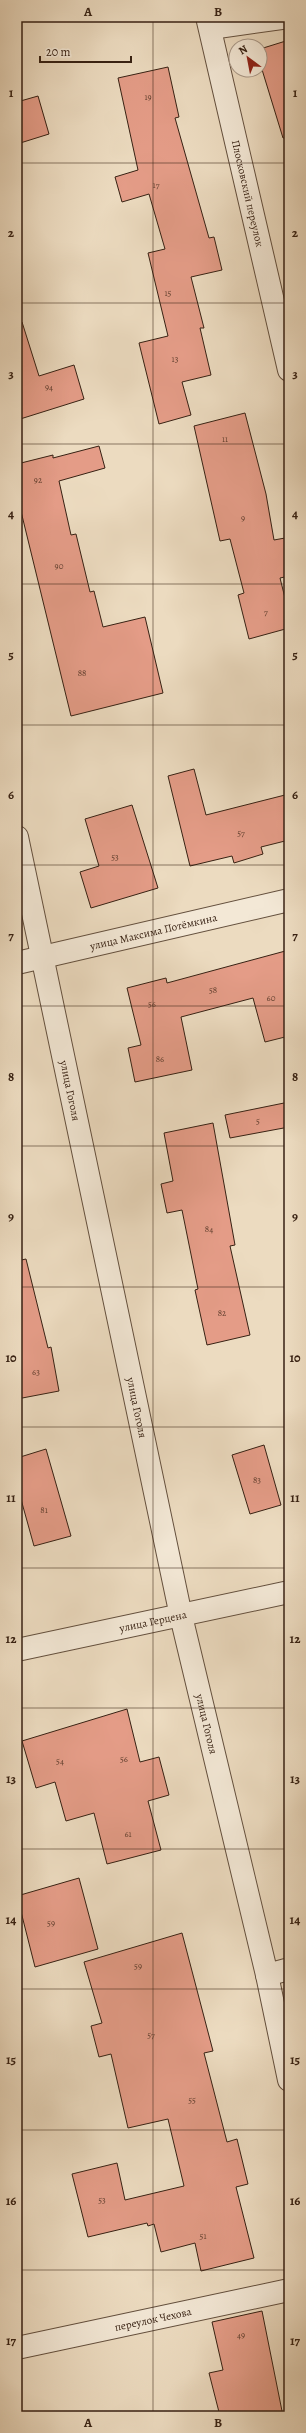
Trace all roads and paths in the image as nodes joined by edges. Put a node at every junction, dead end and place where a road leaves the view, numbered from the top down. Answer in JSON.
{"nodes":[{"id":1,"x":289,"y":19,"type":"edge"},
{"id":2,"x":209,"y":24,"type":"edge"},
{"id":3,"x":289,"y":370,"type":"edge"},
{"id":4,"x":17,"y":837,"type":"edge"},
{"id":5,"x":289,"y":900,"type":"edge"},
{"id":6,"x":43,"y":957,"type":"junction"},
{"id":7,"x":17,"y":963,"type":"edge"},
{"id":8,"x":289,"y":1592,"type":"edge"},
{"id":9,"x":181,"y":1616,"type":"junction"},
{"id":10,"x":17,"y":1650,"type":"edge"},
{"id":11,"x":289,"y":1969,"type":"edge"},
{"id":12,"x":267,"y":1975,"type":"junction"},
{"id":13,"x":289,"y":2080,"type":"edge"},
{"id":14,"x":289,"y":2290,"type":"edge"},
{"id":15,"x":17,"y":2348,"type":"edge"}],
"edges":[{"from":1,"to":2,"type":"lane"},
{"from":2,"to":3,"type":"street","name":"Плосковский переулок"},
{"from":4,"to":6,"type":"street","name":"улица Гоголя"},
{"from":5,"to":6,"type":"street","name":"улица Максима Потёмкина"},
{"from":6,"to":7,"type":"street","name":"улица Максима Потёмкина"},
{"from":6,"to":9,"type":"street","name":"улица Гоголя"},
{"from":8,"to":9,"type":"street","name":"улица Герцена"},
{"from":9,"to":10,"type":"street","name":"улица Герцена"},
{"from":9,"to":12,"type":"street","name":"улица Гоголя"},
{"from":11,"to":12,"type":"street"},
{"from":12,"to":13,"type":"street","name":"улица Гоголя"},
{"from":14,"to":15,"type":"street","name":"переулок Чехова"}]}
